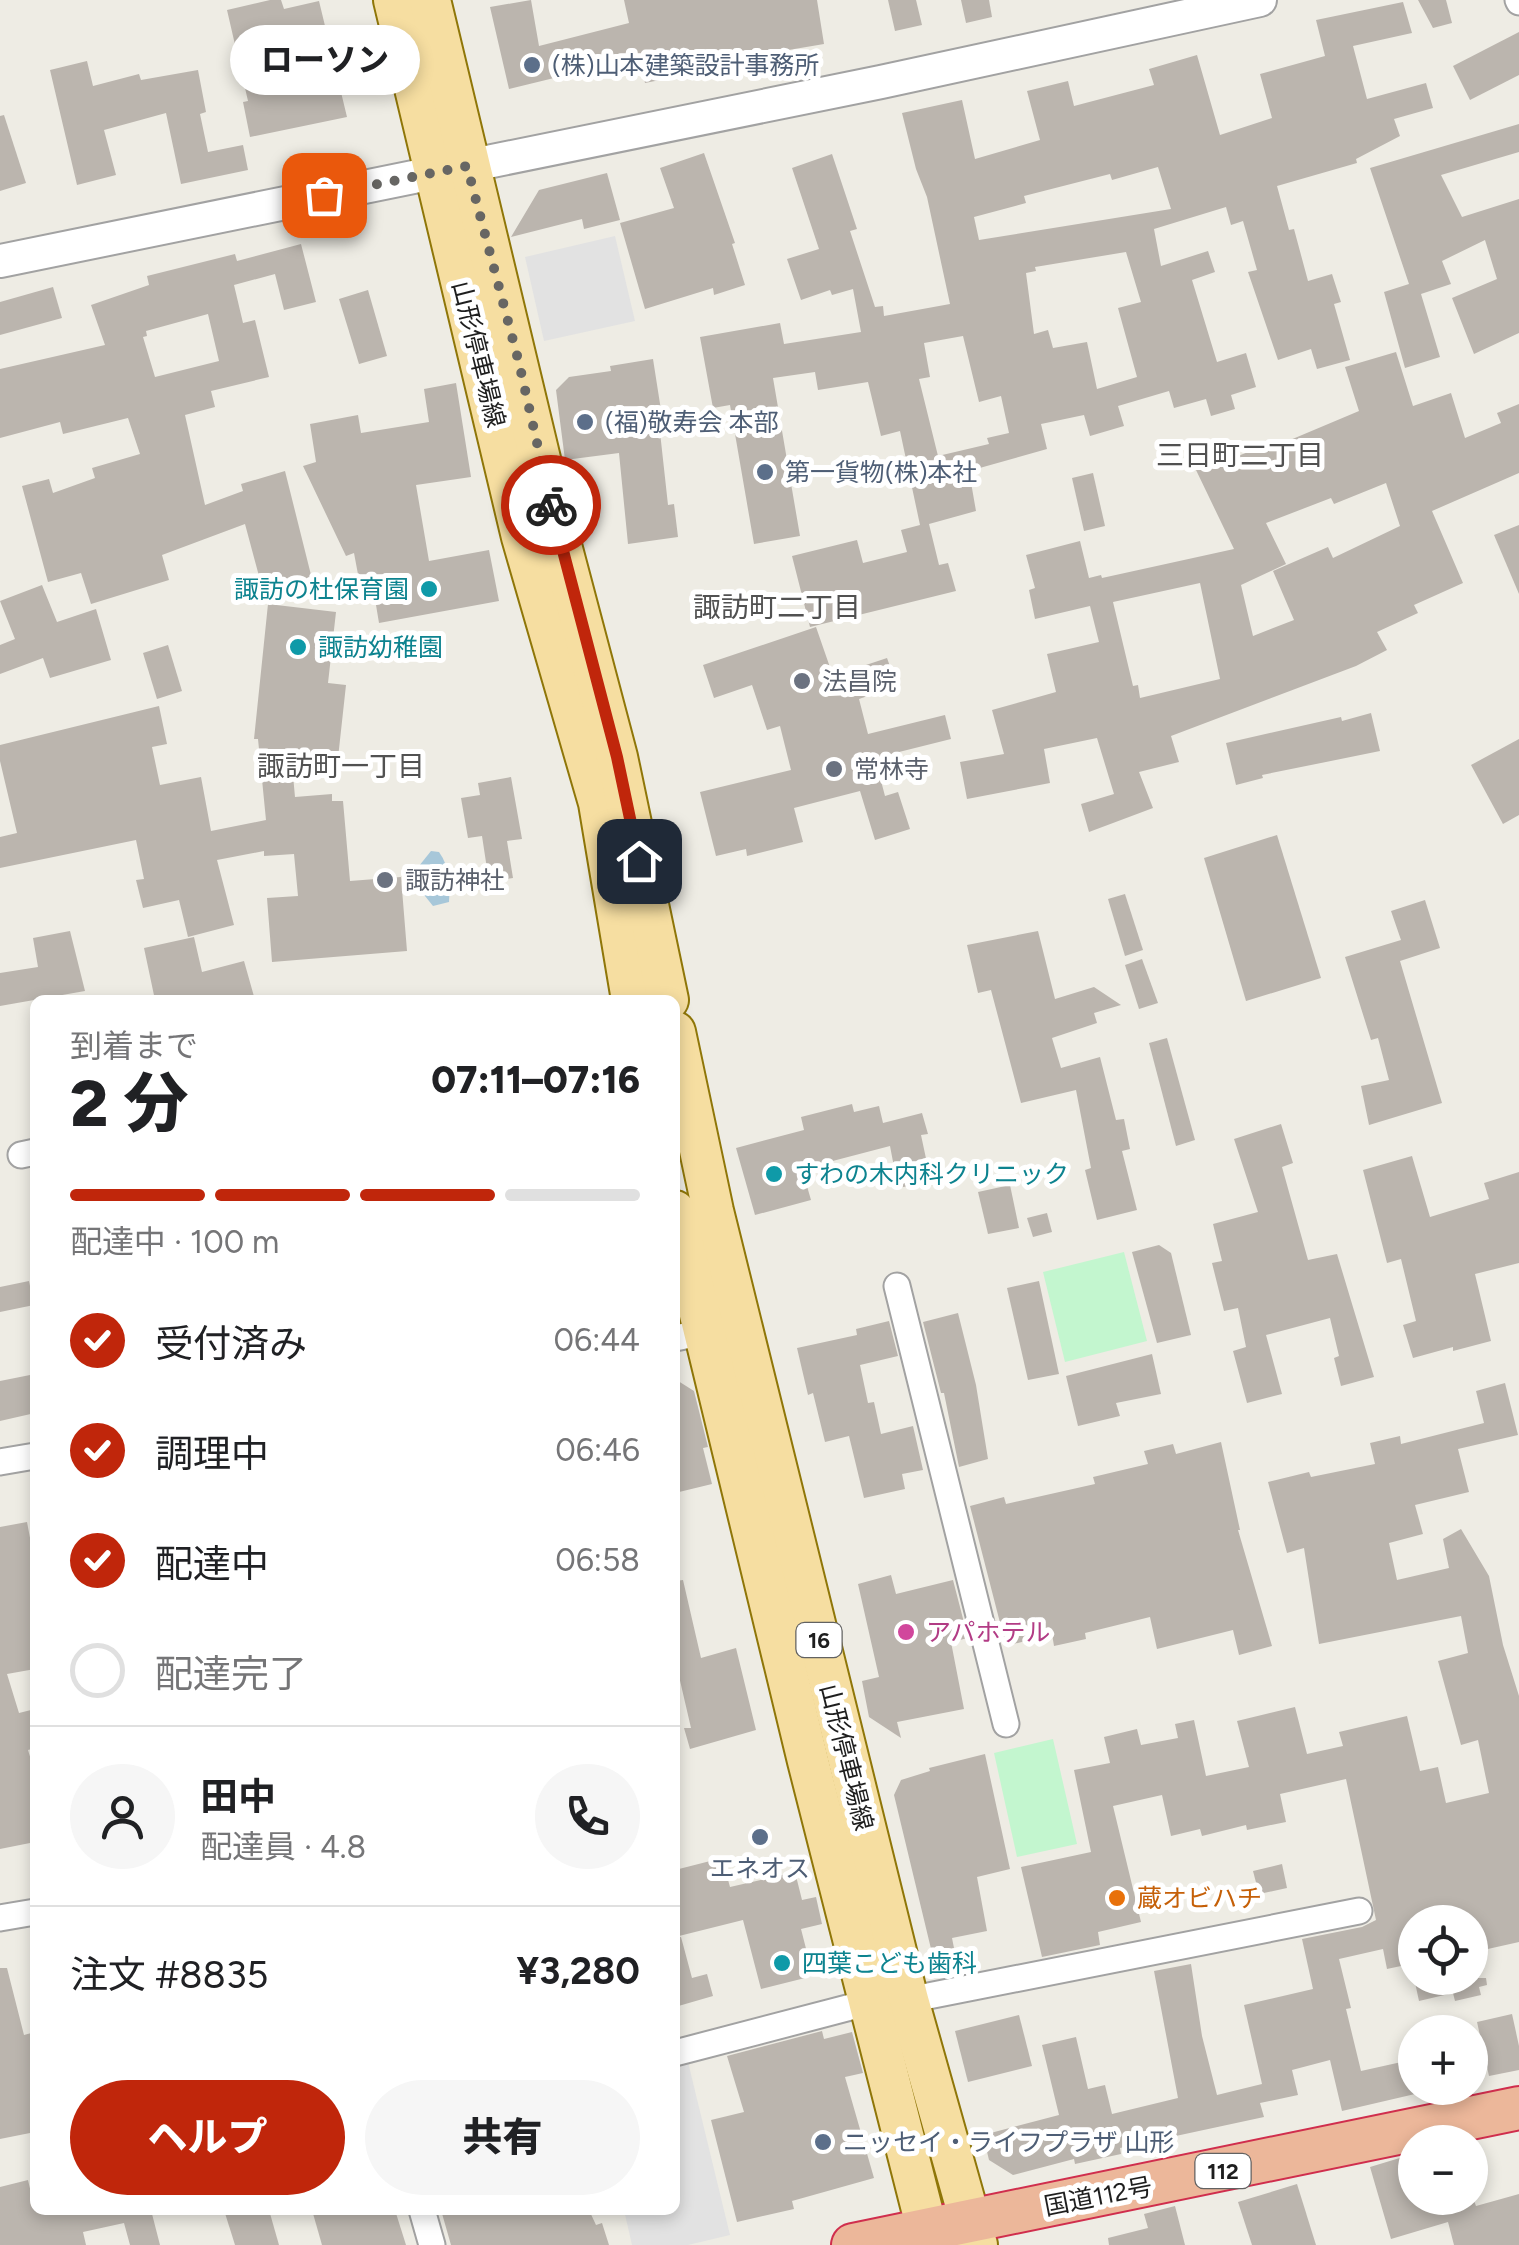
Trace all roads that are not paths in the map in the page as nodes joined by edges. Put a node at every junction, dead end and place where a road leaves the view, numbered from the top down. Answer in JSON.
{"nodes":[{"id":1,"x":394,"y":0,"type":"edge"},
{"id":2,"x":430,"y":0,"type":"edge"},
{"id":3,"x":1260,"y":0,"type":"edge"},
{"id":4,"x":450,"y":169,"type":"junction"},
{"id":5,"x":0,"y":261,"type":"edge"},
{"id":6,"x":631,"y":995,"type":"edge"},
{"id":7,"x":667,"y":995,"type":"edge"},
{"id":8,"x":680,"y":1056,"type":"edge"},
{"id":9,"x":680,"y":1252,"type":"edge"},
{"id":10,"x":897,"y":1286,"type":"dead end"},
{"id":11,"x":690,"y":1335,"type":"edge"},
{"id":12,"x":30,"y":1457,"type":"edge"},
{"id":13,"x":0,"y":1462,"type":"edge"},
{"id":14,"x":1006,"y":1724,"type":"dead end"},
{"id":15,"x":1359,"y":1911,"type":"dead end"},
{"id":16,"x":30,"y":1913,"type":"edge"},
{"id":17,"x":0,"y":1918,"type":"edge"},
{"id":18,"x":888,"y":2001,"type":"junction"},
{"id":19,"x":680,"y":2052,"type":"edge"},
{"id":20,"x":1519,"y":2108,"type":"edge"},
{"id":21,"x":423,"y":2215,"type":"edge"},
{"id":22,"x":974,"y":2233,"type":"edge"},
{"id":23,"x":929,"y":2237,"type":"edge"},
{"id":24,"x":432,"y":2245,"type":"edge"},
{"id":25,"x":853,"y":2245,"type":"edge"}],
"edges":[{"from":1,"to":4,"type":"main road","name":"山形停車場線"},
{"from":2,"to":4,"type":"main road","name":"山形停車場線"},
{"from":3,"to":4,"type":"street"},
{"from":4,"to":5,"type":"street"},
{"from":4,"to":6,"type":"main road","name":"山形停車場線"},
{"from":4,"to":7,"type":"main road","name":"山形停車場線"},
{"from":8,"to":18,"type":"main road","name":"山形停車場線","number":"16"},
{"from":9,"to":11,"type":"main road","name":"山形停車場線","number":"16"},
{"from":10,"to":14,"type":"street"},
{"from":11,"to":18,"type":"main road","name":"山形停車場線","number":"16"},
{"from":12,"to":13,"type":"street"},
{"from":15,"to":18,"type":"street"},
{"from":16,"to":17,"type":"street"},
{"from":18,"to":19,"type":"street"},
{"from":18,"to":22,"type":"main road","name":"山形停車場線","number":"16"},
{"from":18,"to":23,"type":"main road","name":"山形停車場線","number":"16"},
{"from":20,"to":22,"type":"highway","name":"国道112号","number":"112"},
{"from":21,"to":24,"type":"street"},
{"from":22,"to":23,"type":"highway","name":"国道112号","number":"112"},
{"from":23,"to":25,"type":"highway","name":"国道112号","number":"112"}]}
